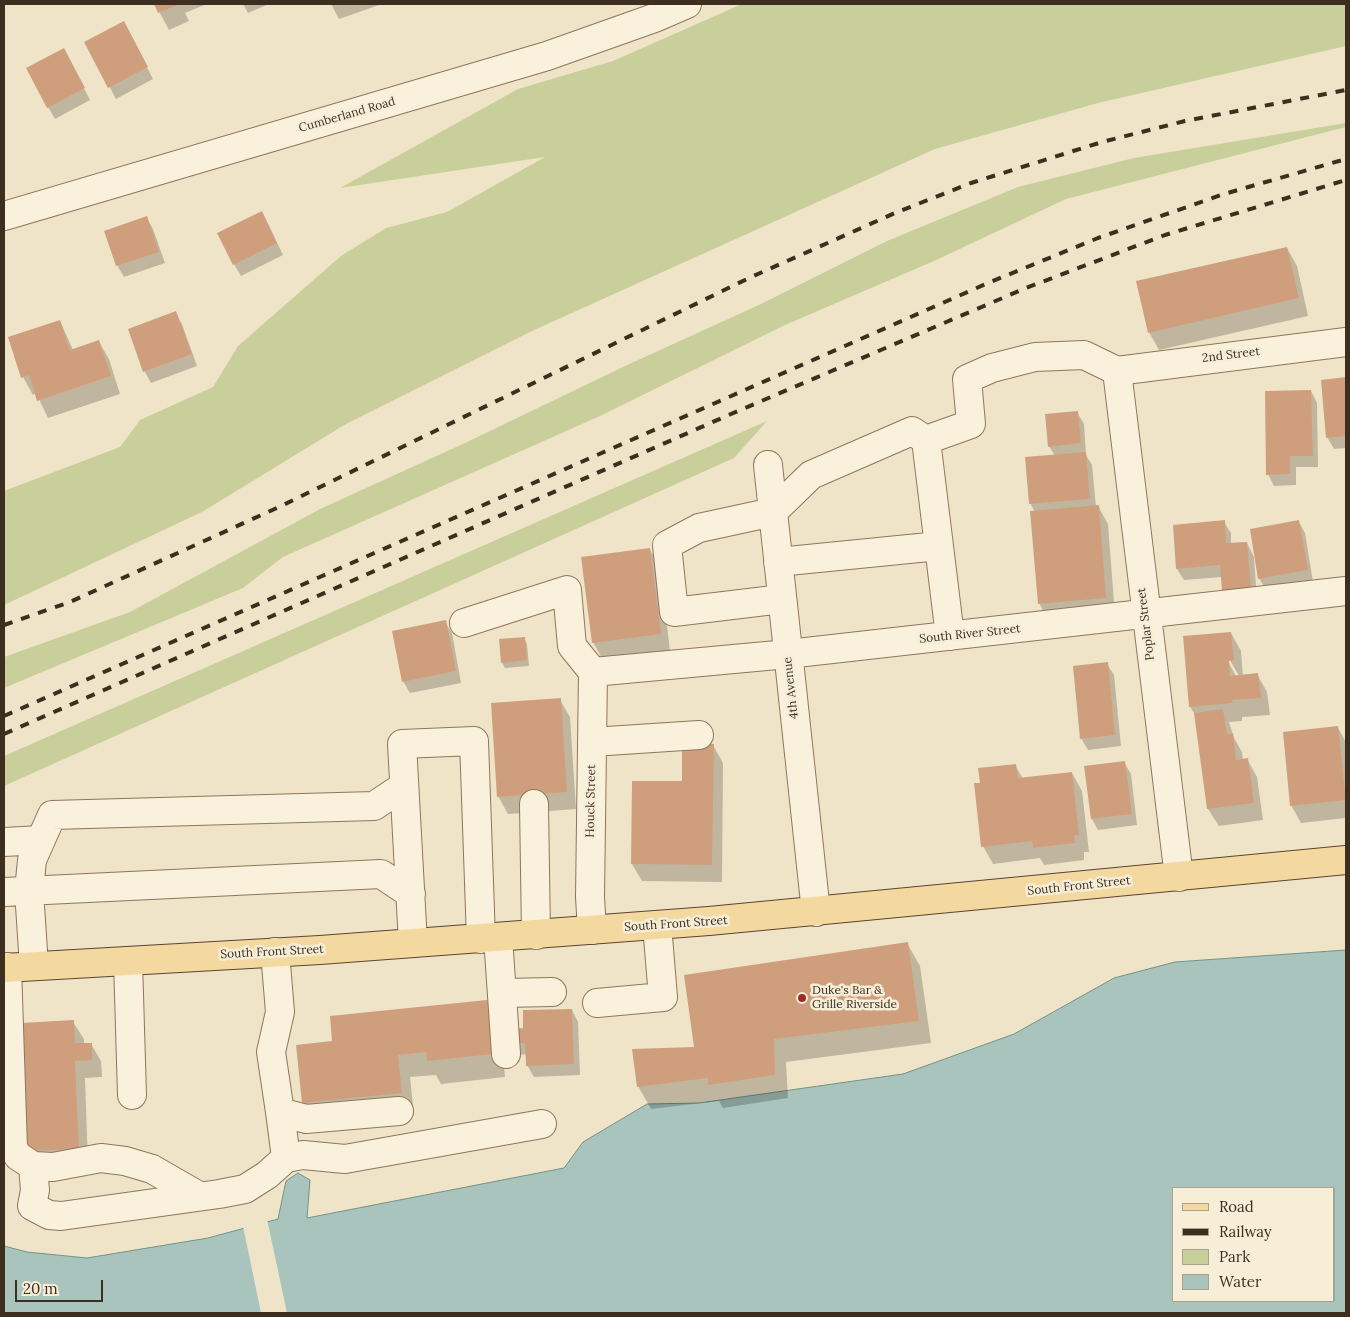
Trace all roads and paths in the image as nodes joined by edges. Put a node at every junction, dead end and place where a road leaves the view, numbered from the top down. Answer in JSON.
{"nodes":[{"id":1,"x":687,"y":4,"type":"edge"},
{"id":2,"x":4,"y":216,"type":"edge"},
{"id":3,"x":1346,"y":342,"type":"edge"},
{"id":4,"x":1117,"y":371,"type":"junction"},
{"id":5,"x":926,"y":440,"type":"junction"},
{"id":6,"x":768,"y":465,"type":"dead end"},
{"id":7,"x":773,"y":512,"type":"junction"},
{"id":8,"x":939,"y":546,"type":"junction"},
{"id":9,"x":778,"y":562,"type":"junction"},
{"id":10,"x":1346,"y":591,"type":"edge"},
{"id":11,"x":782,"y":599,"type":"junction"},
{"id":12,"x":1145,"y":614,"type":"junction"},
{"id":13,"x":464,"y":622,"type":"dead end"},
{"id":14,"x":950,"y":636,"type":"junction"},
{"id":15,"x":788,"y":654,"type":"junction"},
{"id":16,"x":592,"y":672,"type":"junction"},
{"id":17,"x":699,"y":734,"type":"dead end"},
{"id":18,"x":592,"y":742,"type":"junction"},
{"id":19,"x":404,"y":786,"type":"junction"},
{"id":20,"x":534,"y":804,"type":"dead end"},
{"id":21,"x":374,"y":806,"type":"junction"},
{"id":22,"x":41,"y":840,"type":"junction"},
{"id":23,"x":4,"y":842,"type":"edge"},
{"id":24,"x":1346,"y":860,"type":"edge"},
{"id":25,"x":381,"y":874,"type":"junction"},
{"id":26,"x":1178,"y":877,"type":"junction"},
{"id":27,"x":16,"y":891,"type":"edge"},
{"id":28,"x":411,"y":894,"type":"junction"},
{"id":29,"x":816,"y":912,"type":"junction"},
{"id":30,"x":657,"y":925,"type":"junction"},
{"id":31,"x":592,"y":930,"type":"junction"},
{"id":32,"x":536,"y":935,"type":"junction"},
{"id":33,"x":489,"y":938,"type":"junction"},
{"id":34,"x":413,"y":943,"type":"junction"},
{"id":35,"x":275,"y":952,"type":"junction"},
{"id":36,"x":128,"y":961,"type":"junction"},
{"id":37,"x":34,"y":966,"type":"junction"},
{"id":38,"x":5,"y":967,"type":"edge"},
{"id":39,"x":552,"y":992,"type":"dead end"},
{"id":40,"x":502,"y":993,"type":"junction"},
{"id":41,"x":597,"y":1003,"type":"dead end"},
{"id":42,"x":506,"y":1054,"type":"dead end"},
{"id":43,"x":132,"y":1095,"type":"dead end"},
{"id":44,"x":399,"y":1111,"type":"dead end"},
{"id":45,"x":280,"y":1112,"type":"junction"},
{"id":46,"x":542,"y":1124,"type":"dead end"},
{"id":47,"x":286,"y":1158,"type":"junction"},
{"id":48,"x":33,"y":1166,"type":"junction"},
{"id":49,"x":198,"y":1196,"type":"junction"}],
"edges":[{"from":1,"to":2,"type":"street","name":"Cumberland Road"},
{"from":3,"to":4,"type":"street","name":"2nd Street"},
{"from":4,"to":5,"type":"street"},
{"from":4,"to":12,"type":"street","name":"Poplar Street"},
{"from":5,"to":7,"type":"street"},
{"from":5,"to":8,"type":"street"},
{"from":6,"to":7,"type":"street","name":"4th Avenue"},
{"from":7,"to":9,"type":"street","name":"4th Avenue"},
{"from":7,"to":11,"type":"street"},
{"from":8,"to":9,"type":"street"},
{"from":8,"to":14,"type":"street"},
{"from":9,"to":11,"type":"street","name":"4th Avenue"},
{"from":10,"to":12,"type":"street","name":"South River Street"},
{"from":11,"to":15,"type":"street","name":"4th Avenue"},
{"from":12,"to":14,"type":"street","name":"South River Street"},
{"from":12,"to":26,"type":"street","name":"Poplar Street"},
{"from":13,"to":16,"type":"street"},
{"from":14,"to":15,"type":"street","name":"South River Street"},
{"from":15,"to":16,"type":"street","name":"South River Street"},
{"from":15,"to":29,"type":"street","name":"4th Avenue"},
{"from":16,"to":18,"type":"street","name":"Houck Street"},
{"from":17,"to":18,"type":"street"},
{"from":18,"to":31,"type":"street","name":"Houck Street"},
{"from":19,"to":21,"type":"street"},
{"from":19,"to":28,"type":"street"},
{"from":19,"to":33,"type":"street"},
{"from":20,"to":32,"type":"street"},
{"from":21,"to":22,"type":"street"},
{"from":21,"to":25,"type":"street"},
{"from":22,"to":23,"type":"street"},
{"from":22,"to":27,"type":"street"},
{"from":24,"to":26,"type":"main road","name":"South Front Street"},
{"from":25,"to":27,"type":"street"},
{"from":25,"to":28,"type":"street"},
{"from":26,"to":29,"type":"main road","name":"South Front Street"},
{"from":27,"to":37,"type":"street"},
{"from":28,"to":34,"type":"street"},
{"from":29,"to":30,"type":"main road","name":"South Front Street"},
{"from":30,"to":31,"type":"main road","name":"South Front Street"},
{"from":30,"to":41,"type":"street"},
{"from":31,"to":32,"type":"main road","name":"South Front Street"},
{"from":32,"to":33,"type":"main road","name":"South Front Street"},
{"from":33,"to":34,"type":"main road","name":"South Front Street"},
{"from":33,"to":40,"type":"street"},
{"from":34,"to":35,"type":"main road","name":"South Front Street"},
{"from":35,"to":36,"type":"main road","name":"South Front Street"},
{"from":35,"to":45,"type":"street"},
{"from":36,"to":37,"type":"main road","name":"South Front Street"},
{"from":36,"to":43,"type":"street"},
{"from":37,"to":38,"type":"main road","name":"South Front Street"},
{"from":38,"to":48,"type":"street"},
{"from":39,"to":40,"type":"street"},
{"from":40,"to":42,"type":"street"},
{"from":44,"to":45,"type":"street"},
{"from":45,"to":47,"type":"street"},
{"from":46,"to":47,"type":"street"},
{"from":47,"to":49,"type":"street"},
{"from":48,"to":49,"type":"street"},
{"from":48,"to":49,"type":"street"}]}
